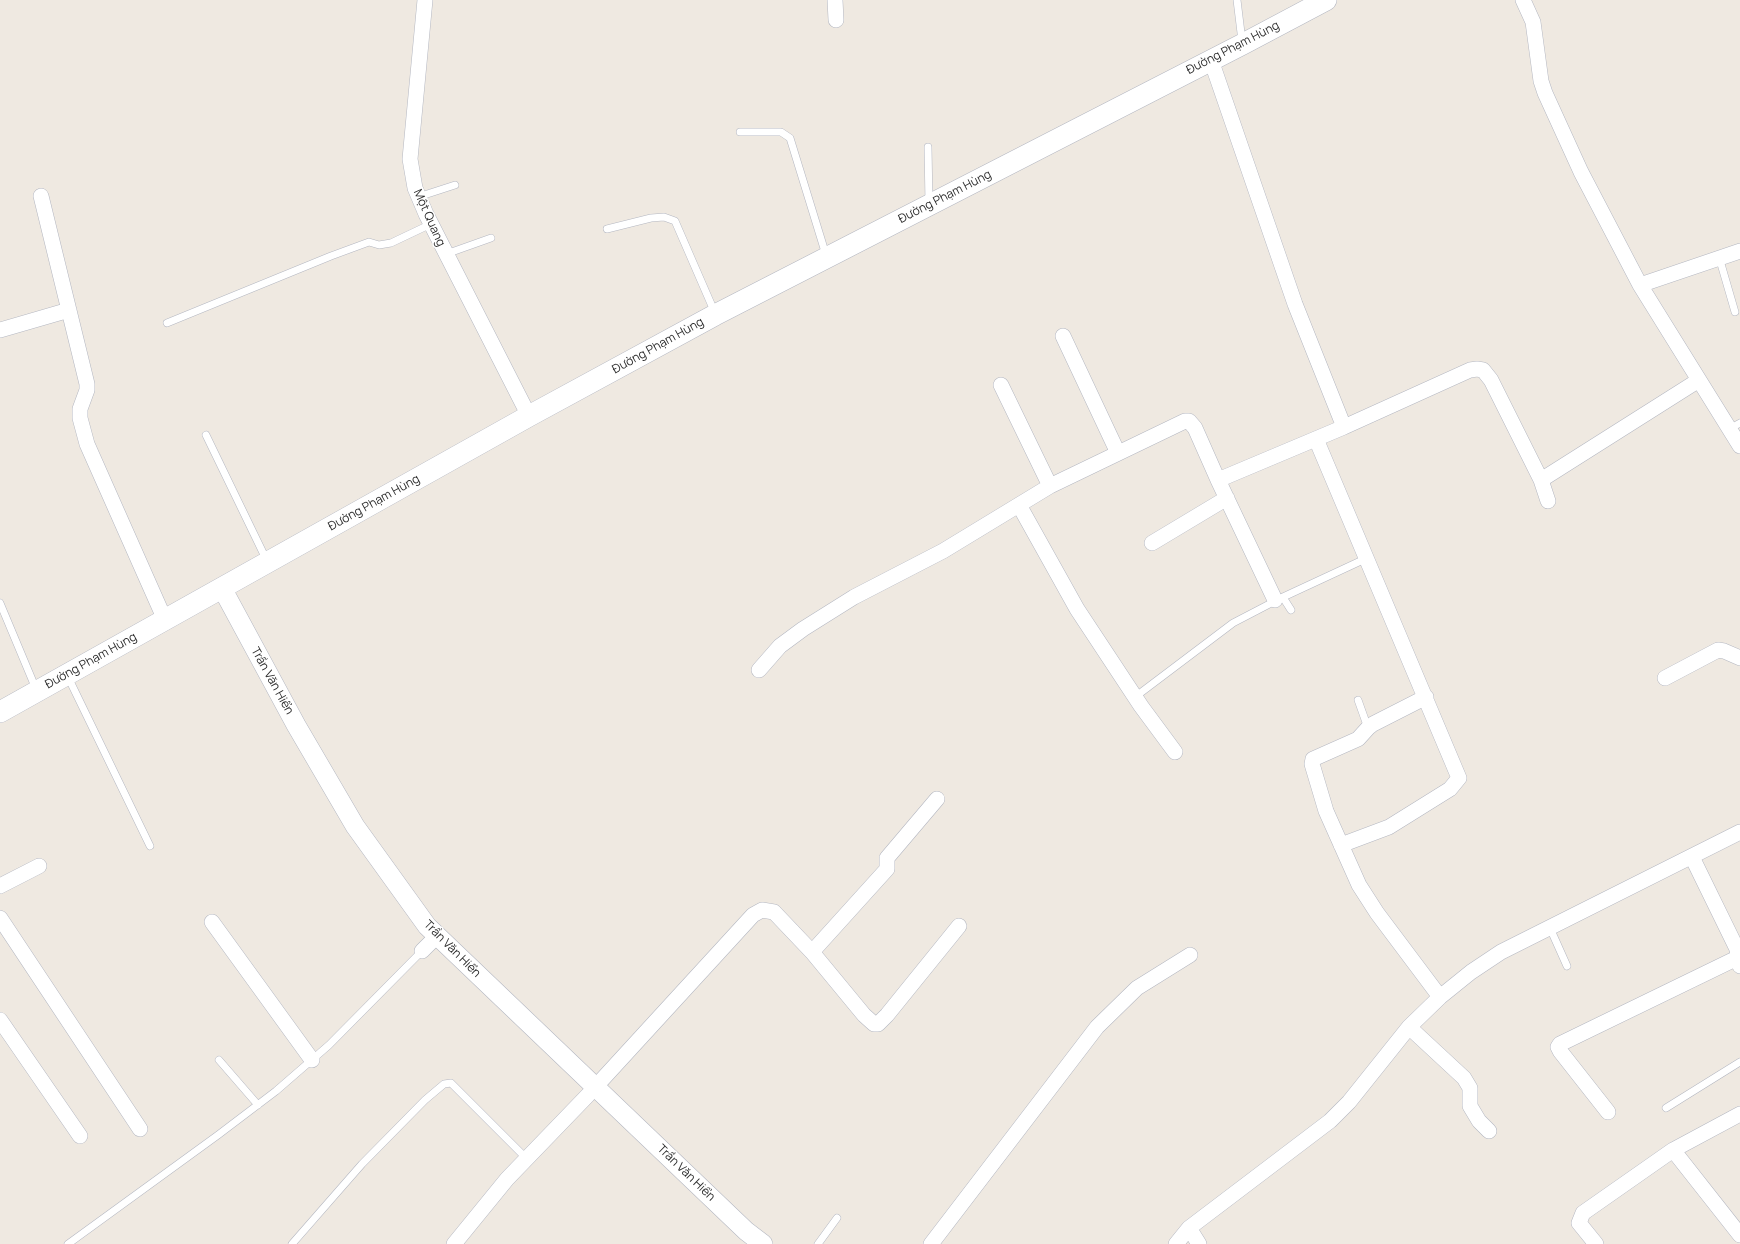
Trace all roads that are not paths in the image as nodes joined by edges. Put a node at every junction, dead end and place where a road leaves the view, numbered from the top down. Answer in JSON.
{"nodes":[{"id":1,"x":425,"y":0,"type":"edge"},
{"id":2,"x":835,"y":0,"type":"edge"},
{"id":3,"x":1237,"y":0,"type":"edge"},
{"id":4,"x":1326,"y":0,"type":"edge"},
{"id":5,"x":1523,"y":0,"type":"edge"},
{"id":6,"x":836,"y":20,"type":"dead end"},
{"id":7,"x":1243,"y":44,"type":"junction"},
{"id":8,"x":1211,"y":60,"type":"junction"},
{"id":9,"x":740,"y":132,"type":"dead end"},
{"id":10,"x":928,"y":147,"type":"dead end"},
{"id":11,"x":455,"y":185,"type":"dead end"},
{"id":12,"x":41,"y":196,"type":"dead end"},
{"id":13,"x":418,"y":197,"type":"junction"},
{"id":14,"x":929,"y":205,"type":"junction"},
{"id":15,"x":431,"y":224,"type":"junction"},
{"id":16,"x":607,"y":229,"type":"dead end"},
{"id":17,"x":491,"y":238,"type":"dead end"},
{"id":18,"x":1740,"y":251,"type":"edge"},
{"id":19,"x":446,"y":254,"type":"junction"},
{"id":20,"x":1719,"y":257,"type":"junction"},
{"id":21,"x":827,"y":258,"type":"junction"},
{"id":22,"x":1640,"y":285,"type":"junction"},
{"id":23,"x":69,"y":310,"type":"junction"},
{"id":24,"x":1735,"y":312,"type":"dead end"},
{"id":25,"x":715,"y":315,"type":"junction"},
{"id":26,"x":167,"y":323,"type":"dead end"},
{"id":27,"x":0,"y":330,"type":"edge"},
{"id":28,"x":1063,"y":336,"type":"dead end"},
{"id":29,"x":1699,"y":380,"type":"junction"},
{"id":30,"x":1001,"y":385,"type":"dead end"},
{"id":31,"x":529,"y":416,"type":"junction"},
{"id":32,"x":1735,"y":426,"type":"edge"},
{"id":33,"x":1344,"y":427,"type":"junction"},
{"id":34,"x":206,"y":435,"type":"dead end"},
{"id":35,"x":1316,"y":439,"type":"junction"},
{"id":36,"x":1740,"y":446,"type":"edge"},
{"id":37,"x":1118,"y":453,"type":"junction"},
{"id":38,"x":1218,"y":480,"type":"junction"},
{"id":39,"x":1541,"y":480,"type":"junction"},
{"id":40,"x":1050,"y":486,"type":"junction"},
{"id":41,"x":1227,"y":498,"type":"junction"},
{"id":42,"x":1548,"y":501,"type":"dead end"},
{"id":43,"x":1019,"y":505,"type":"junction"},
{"id":44,"x":1152,"y":542,"type":"dead end"},
{"id":45,"x":1366,"y":559,"type":"junction"},
{"id":46,"x":268,"y":563,"type":"junction"},
{"id":47,"x":222,"y":588,"type":"junction"},
{"id":48,"x":1278,"y":599,"type":"junction"},
{"id":49,"x":0,"y":603,"type":"edge"},
{"id":50,"x":1291,"y":610,"type":"dead end"},
{"id":51,"x":165,"y":620,"type":"junction"},
{"id":52,"x":1740,"y":658,"type":"edge"},
{"id":53,"x":759,"y":670,"type":"dead end"},
{"id":54,"x":67,"y":675,"type":"junction"},
{"id":55,"x":1665,"y":678,"type":"dead end"},
{"id":56,"x":37,"y":692,"type":"junction"},
{"id":57,"x":1426,"y":697,"type":"junction"},
{"id":58,"x":1135,"y":698,"type":"junction"},
{"id":59,"x":1358,"y":700,"type":"dead end"},
{"id":60,"x":0,"y":711,"type":"edge"},
{"id":61,"x":1368,"y":728,"type":"junction"},
{"id":62,"x":1175,"y":752,"type":"dead end"},
{"id":63,"x":937,"y":799,"type":"dead end"},
{"id":64,"x":1740,"y":832,"type":"edge"},
{"id":65,"x":1341,"y":845,"type":"junction"},
{"id":66,"x":150,"y":846,"type":"dead end"},
{"id":67,"x":1692,"y":857,"type":"junction"},
{"id":68,"x":39,"y":866,"type":"dead end"},
{"id":69,"x":0,"y":886,"type":"edge"},
{"id":70,"x":0,"y":918,"type":"edge"},
{"id":71,"x":212,"y":922,"type":"dead end"},
{"id":72,"x":959,"y":926,"type":"dead end"},
{"id":73,"x":1550,"y":928,"type":"junction"},
{"id":74,"x":429,"y":944,"type":"junction"},
{"id":75,"x":812,"y":952,"type":"junction"},
{"id":76,"x":1190,"y":955,"type":"dead end"},
{"id":77,"x":1738,"y":963,"type":"edge"},
{"id":78,"x":1567,"y":966,"type":"dead end"},
{"id":79,"x":1440,"y":997,"type":"junction"},
{"id":80,"x":0,"y":1020,"type":"edge"},
{"id":81,"x":1409,"y":1027,"type":"junction"},
{"id":82,"x":219,"y":1060,"type":"dead end"},
{"id":83,"x":312,"y":1060,"type":"junction"},
{"id":84,"x":1740,"y":1062,"type":"edge"},
{"id":85,"x":589,"y":1093,"type":"junction"},
{"id":86,"x":258,"y":1105,"type":"junction"},
{"id":87,"x":1666,"y":1108,"type":"dead end"},
{"id":88,"x":1608,"y":1112,"type":"dead end"},
{"id":89,"x":1740,"y":1114,"type":"edge"},
{"id":90,"x":140,"y":1129,"type":"dead end"},
{"id":91,"x":1489,"y":1131,"type":"dead end"},
{"id":92,"x":80,"y":1136,"type":"dead end"},
{"id":93,"x":1673,"y":1150,"type":"junction"},
{"id":94,"x":527,"y":1159,"type":"junction"},
{"id":95,"x":837,"y":1218,"type":"dead end"},
{"id":96,"x":1189,"y":1228,"type":"junction"},
{"id":97,"x":1740,"y":1235,"type":"edge"},
{"id":98,"x":68,"y":1244,"type":"edge"},
{"id":99,"x":292,"y":1244,"type":"edge"},
{"id":100,"x":454,"y":1244,"type":"edge"},
{"id":101,"x":763,"y":1244,"type":"edge"},
{"id":102,"x":818,"y":1244,"type":"edge"},
{"id":103,"x":931,"y":1244,"type":"edge"},
{"id":104,"x":1176,"y":1244,"type":"edge"},
{"id":105,"x":1199,"y":1244,"type":"edge"},
{"id":106,"x":1596,"y":1244,"type":"edge"}],
"edges":[{"from":1,"to":13,"type":"street","name":"Một Quang"},
{"from":2,"to":6,"type":"street"},
{"from":3,"to":7,"type":"lane"},
{"from":4,"to":7,"type":"main road","name":"Đường Phạm Hùng"},
{"from":5,"to":22,"type":"street"},
{"from":7,"to":8,"type":"main road","name":"Đường Phạm Hùng"},
{"from":8,"to":14,"type":"main road","name":"Đường Phạm Hùng"},
{"from":8,"to":33,"type":"street"},
{"from":9,"to":21,"type":"lane"},
{"from":10,"to":14,"type":"lane"},
{"from":11,"to":13,"type":"lane"},
{"from":12,"to":23,"type":"street"},
{"from":13,"to":15,"type":"street","name":"Một Quang"},
{"from":14,"to":21,"type":"main road","name":"Đường Phạm Hùng"},
{"from":15,"to":19,"type":"street","name":"Một Quang"},
{"from":15,"to":26,"type":"lane"},
{"from":16,"to":25,"type":"lane"},
{"from":17,"to":19,"type":"lane"},
{"from":18,"to":20,"type":"street"},
{"from":19,"to":31,"type":"street","name":"Một Quang"},
{"from":20,"to":22,"type":"street"},
{"from":20,"to":24,"type":"lane"},
{"from":21,"to":25,"type":"main road","name":"Đường Phạm Hùng"},
{"from":22,"to":29,"type":"street"},
{"from":23,"to":27,"type":"street"},
{"from":23,"to":51,"type":"street"},
{"from":25,"to":31,"type":"main road","name":"Đường Phạm Hùng"},
{"from":28,"to":37,"type":"street"},
{"from":29,"to":32,"type":"street"},
{"from":29,"to":39,"type":"street"},
{"from":30,"to":40,"type":"street"},
{"from":31,"to":46,"type":"main road","name":"Đường Phạm Hùng"},
{"from":32,"to":36,"type":"street"},
{"from":33,"to":35,"type":"street"},
{"from":33,"to":39,"type":"street"},
{"from":34,"to":46,"type":"lane"},
{"from":35,"to":38,"type":"street"},
{"from":35,"to":45,"type":"street"},
{"from":37,"to":38,"type":"street"},
{"from":37,"to":40,"type":"street"},
{"from":38,"to":41,"type":"street"},
{"from":39,"to":42,"type":"street"},
{"from":40,"to":43,"type":"street"},
{"from":41,"to":44,"type":"street"},
{"from":41,"to":48,"type":"street"},
{"from":43,"to":53,"type":"street"},
{"from":43,"to":58,"type":"street"},
{"from":45,"to":48,"type":"lane"},
{"from":45,"to":57,"type":"street"},
{"from":46,"to":47,"type":"main road","name":"Đường Phạm Hùng"},
{"from":47,"to":51,"type":"main road","name":"Đường Phạm Hùng"},
{"from":47,"to":74,"type":"street","name":"Trần Văn Hiển"},
{"from":48,"to":50,"type":"lane"},
{"from":48,"to":58,"type":"lane"},
{"from":49,"to":56,"type":"lane"},
{"from":51,"to":54,"type":"main road","name":"Đường Phạm Hùng"},
{"from":52,"to":55,"type":"street"},
{"from":54,"to":56,"type":"main road","name":"Đường Phạm Hùng"},
{"from":54,"to":66,"type":"lane"},
{"from":56,"to":60,"type":"main road","name":"Đường Phạm Hùng"},
{"from":57,"to":61,"type":"street"},
{"from":57,"to":65,"type":"street"},
{"from":58,"to":62,"type":"street"},
{"from":59,"to":61,"type":"lane"},
{"from":61,"to":65,"type":"street"},
{"from":63,"to":75,"type":"street"},
{"from":64,"to":67,"type":"street"},
{"from":65,"to":79,"type":"street"},
{"from":67,"to":73,"type":"street"},
{"from":67,"to":77,"type":"street"},
{"from":68,"to":69,"type":"street"},
{"from":70,"to":90,"type":"street"},
{"from":71,"to":83,"type":"street"},
{"from":72,"to":75,"type":"street"},
{"from":73,"to":78,"type":"lane"},
{"from":73,"to":79,"type":"street"},
{"from":74,"to":83,"type":"lane"},
{"from":74,"to":85,"type":"street","name":"Trần Văn Hiển"},
{"from":75,"to":85,"type":"street"},
{"from":76,"to":103,"type":"street"},
{"from":77,"to":88,"type":"street"},
{"from":79,"to":81,"type":"street"},
{"from":80,"to":92,"type":"street"},
{"from":81,"to":91,"type":"street"},
{"from":81,"to":96,"type":"street"},
{"from":82,"to":86,"type":"lane"},
{"from":83,"to":86,"type":"lane"},
{"from":84,"to":87,"type":"lane"},
{"from":85,"to":94,"type":"street"},
{"from":85,"to":101,"type":"street","name":"Trần Văn Hiển"},
{"from":86,"to":98,"type":"lane"},
{"from":89,"to":93,"type":"street"},
{"from":93,"to":97,"type":"street"},
{"from":93,"to":106,"type":"street"},
{"from":94,"to":99,"type":"lane"},
{"from":94,"to":100,"type":"street"},
{"from":95,"to":102,"type":"lane"},
{"from":96,"to":104,"type":"street"},
{"from":96,"to":105,"type":"street"}]}
